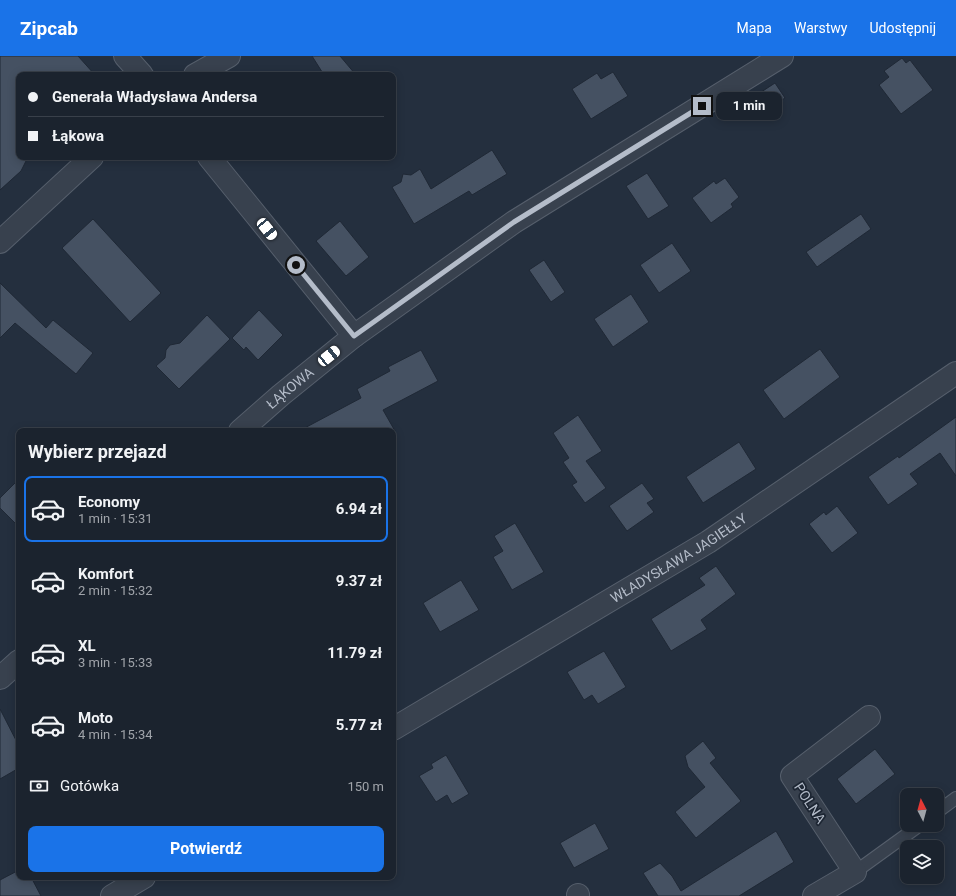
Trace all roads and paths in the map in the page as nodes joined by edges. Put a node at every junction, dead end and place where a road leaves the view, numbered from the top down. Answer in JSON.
{"nodes":[{"id":1,"x":125,"y":56,"type":"edge"},
{"id":2,"x":229,"y":56,"type":"edge"},
{"id":3,"x":782,"y":56,"type":"edge"},
{"id":4,"x":139,"y":72,"type":"edge"},
{"id":5,"x":200,"y":72,"type":"edge"},
{"id":6,"x":89,"y":160,"type":"edge"},
{"id":7,"x":211,"y":160,"type":"edge"},
{"id":8,"x":0,"y":242,"type":"edge"},
{"id":9,"x":354,"y":336,"type":"junction"},
{"id":10,"x":956,"y":373,"type":"edge"},
{"id":11,"x":243,"y":428,"type":"edge"},
{"id":12,"x":16,"y":664,"type":"edge"},
{"id":13,"x":0,"y":678,"type":"edge"},
{"id":14,"x":869,"y":717,"type":"dead end"},
{"id":15,"x":396,"y":727,"type":"edge"},
{"id":16,"x":956,"y":798,"type":"edge"},
{"id":17,"x":944,"y":807,"type":"edge"},
{"id":18,"x":910,"y":832,"type":"edge"},
{"id":19,"x":855,"y":872,"type":"junction"},
{"id":20,"x":139,"y":880,"type":"edge"},
{"id":21,"x":112,"y":896,"type":"edge"},
{"id":22,"x":814,"y":896,"type":"edge"}],
"edges":[{"from":1,"to":4,"type":"street"},
{"from":2,"to":5,"type":"street"},
{"from":3,"to":9,"type":"street","name":"ŁĄKOWA"},
{"from":6,"to":8,"type":"street"},
{"from":7,"to":9,"type":"street"},
{"from":9,"to":11,"type":"street","name":"ŁĄKOWA"},
{"from":10,"to":15,"type":"street","name":"WŁADYSŁAWA JAGIEŁŁY"},
{"from":12,"to":13,"type":"street"},
{"from":14,"to":19,"type":"street","name":"POLNA"},
{"from":16,"to":17,"type":"lane"},
{"from":18,"to":19,"type":"lane"},
{"from":19,"to":22,"type":"street"},
{"from":20,"to":21,"type":"street"}]}
